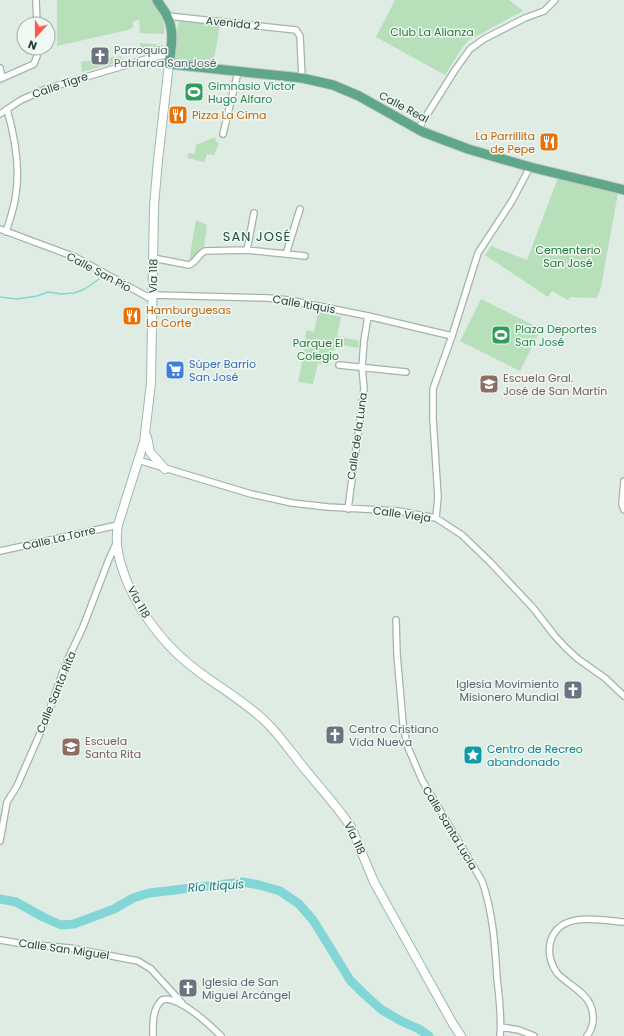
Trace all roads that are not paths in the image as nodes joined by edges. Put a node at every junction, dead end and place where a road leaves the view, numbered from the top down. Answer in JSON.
{"nodes":[{"id":1,"x":36,"y":0,"type":"edge"},
{"id":2,"x":157,"y":0,"type":"edge"},
{"id":3,"x":555,"y":0,"type":"edge"},
{"id":4,"x":37,"y":16,"type":"edge"},
{"id":5,"x":168,"y":16,"type":"junction"},
{"id":6,"x":170,"y":54,"type":"junction"},
{"id":7,"x":37,"y":56,"type":"edge"},
{"id":8,"x":169,"y":64,"type":"junction"},
{"id":9,"x":0,"y":68,"type":"edge"},
{"id":10,"x":238,"y":72,"type":"junction"},
{"id":11,"x":1,"y":78,"type":"edge"},
{"id":12,"x":302,"y":78,"type":"junction"},
{"id":13,"x":7,"y":109,"type":"junction"},
{"id":14,"x":0,"y":114,"type":"edge"},
{"id":15,"x":418,"y":129,"type":"junction"},
{"id":16,"x":224,"y":134,"type":"dead end"},
{"id":17,"x":530,"y":167,"type":"junction"},
{"id":18,"x":624,"y":190,"type":"edge"},
{"id":19,"x":300,"y":209,"type":"dead end"},
{"id":20,"x":254,"y":213,"type":"dead end"},
{"id":21,"x":0,"y":229,"type":"edge"},
{"id":22,"x":6,"y":232,"type":"junction"},
{"id":23,"x":247,"y":250,"type":"junction"},
{"id":24,"x":286,"y":254,"type":"junction"},
{"id":25,"x":305,"y":256,"type":"dead end"},
{"id":26,"x":153,"y":258,"type":"junction"},
{"id":27,"x":153,"y":297,"type":"junction"},
{"id":28,"x":368,"y":316,"type":"junction"},
{"id":29,"x":452,"y":336,"type":"junction"},
{"id":30,"x":339,"y":365,"type":"dead end"},
{"id":31,"x":362,"y":367,"type":"junction"},
{"id":32,"x":406,"y":372,"type":"dead end"},
{"id":33,"x":146,"y":433,"type":"junction"},
{"id":34,"x":138,"y":460,"type":"junction"},
{"id":35,"x":165,"y":469,"type":"junction"},
{"id":36,"x":624,"y":482,"type":"edge"},
{"id":37,"x":348,"y":509,"type":"junction"},
{"id":38,"x":624,"y":510,"type":"edge"},
{"id":39,"x":436,"y":518,"type":"junction"},
{"id":40,"x":118,"y":525,"type":"junction"},
{"id":41,"x":116,"y":544,"type":"junction"},
{"id":42,"x":0,"y":551,"type":"edge"},
{"id":43,"x":396,"y":620,"type":"dead end"},
{"id":44,"x":624,"y":696,"type":"edge"},
{"id":45,"x":7,"y":802,"type":"junction"},
{"id":46,"x":0,"y":806,"type":"edge"},
{"id":47,"x":0,"y":840,"type":"edge"},
{"id":48,"x":624,"y":922,"type":"edge"},
{"id":49,"x":0,"y":940,"type":"edge"},
{"id":50,"x":182,"y":1003,"type":"junction"},
{"id":51,"x":501,"y":1027,"type":"junction"},
{"id":52,"x":153,"y":1036,"type":"edge"},
{"id":53,"x":221,"y":1036,"type":"edge"},
{"id":54,"x":461,"y":1036,"type":"edge"},
{"id":55,"x":500,"y":1036,"type":"edge"},
{"id":56,"x":534,"y":1036,"type":"edge"},
{"id":57,"x":587,"y":1036,"type":"edge"}],
"edges":[{"from":1,"to":4,"type":"street"},
{"from":2,"to":5,"type":"main road"},
{"from":3,"to":15,"type":"street"},
{"from":5,"to":6,"type":"main road"},
{"from":5,"to":12,"type":"street","name":"Avenida 2"},
{"from":6,"to":8,"type":"main road"},
{"from":6,"to":13,"type":"street","name":"Calle Tigre"},
{"from":7,"to":11,"type":"street"},
{"from":8,"to":10,"type":"main road","name":"Calle Real"},
{"from":8,"to":26,"type":"main road","name":"Vía 118"},
{"from":9,"to":11,"type":"street"},
{"from":10,"to":12,"type":"main road","name":"Calle Real"},
{"from":10,"to":16,"type":"street"},
{"from":12,"to":15,"type":"main road","name":"Calle Real"},
{"from":13,"to":14,"type":"street","name":"Calle Tigre"},
{"from":13,"to":22,"type":"street"},
{"from":15,"to":17,"type":"main road","name":"Calle Real"},
{"from":17,"to":18,"type":"main road","name":"Calle Real"},
{"from":17,"to":29,"type":"street"},
{"from":19,"to":24,"type":"street"},
{"from":20,"to":23,"type":"street"},
{"from":21,"to":22,"type":"street","name":"Calle San Pío"},
{"from":22,"to":27,"type":"street","name":"Calle San Pío"},
{"from":23,"to":24,"type":"street"},
{"from":23,"to":26,"type":"street"},
{"from":24,"to":25,"type":"street"},
{"from":26,"to":27,"type":"main road","name":"Vía 118"},
{"from":27,"to":28,"type":"street","name":"Calle Itiquís"},
{"from":27,"to":33,"type":"main road","name":"Vía 118"},
{"from":28,"to":29,"type":"street","name":"Calle Itiquís"},
{"from":28,"to":31,"type":"street","name":"Calle de la Luna"},
{"from":29,"to":39,"type":"street"},
{"from":30,"to":31,"type":"street"},
{"from":31,"to":32,"type":"street"},
{"from":31,"to":37,"type":"street","name":"Calle de la Luna"},
{"from":33,"to":34,"type":"main road","name":"Vía 118"},
{"from":33,"to":35,"type":"main road"},
{"from":34,"to":35,"type":"street","name":"Calle Vieja"},
{"from":34,"to":40,"type":"main road","name":"Vía 118"},
{"from":35,"to":37,"type":"street","name":"Calle Vieja"},
{"from":36,"to":38,"type":"street"},
{"from":37,"to":39,"type":"street","name":"Calle Vieja"},
{"from":39,"to":44,"type":"street","name":"Calle Vieja"},
{"from":40,"to":41,"type":"main road","name":"Vía 118"},
{"from":40,"to":42,"type":"street","name":"Calle La Torre"},
{"from":41,"to":45,"type":"street","name":"Calle Santa Rita"},
{"from":41,"to":54,"type":"main road","name":"Vía 118"},
{"from":43,"to":51,"type":"street","name":"Calle Santa Lucía"},
{"from":45,"to":46,"type":"street"},
{"from":45,"to":47,"type":"street","name":"Calle Santa Rita"},
{"from":48,"to":57,"type":"street"},
{"from":49,"to":50,"type":"street","name":"Calle San Miguel"},
{"from":50,"to":52,"type":"street"},
{"from":50,"to":53,"type":"street","name":"Calle San Miguel"},
{"from":51,"to":55,"type":"street","name":"Calle Santa Lucía"},
{"from":51,"to":56,"type":"street"}]}
